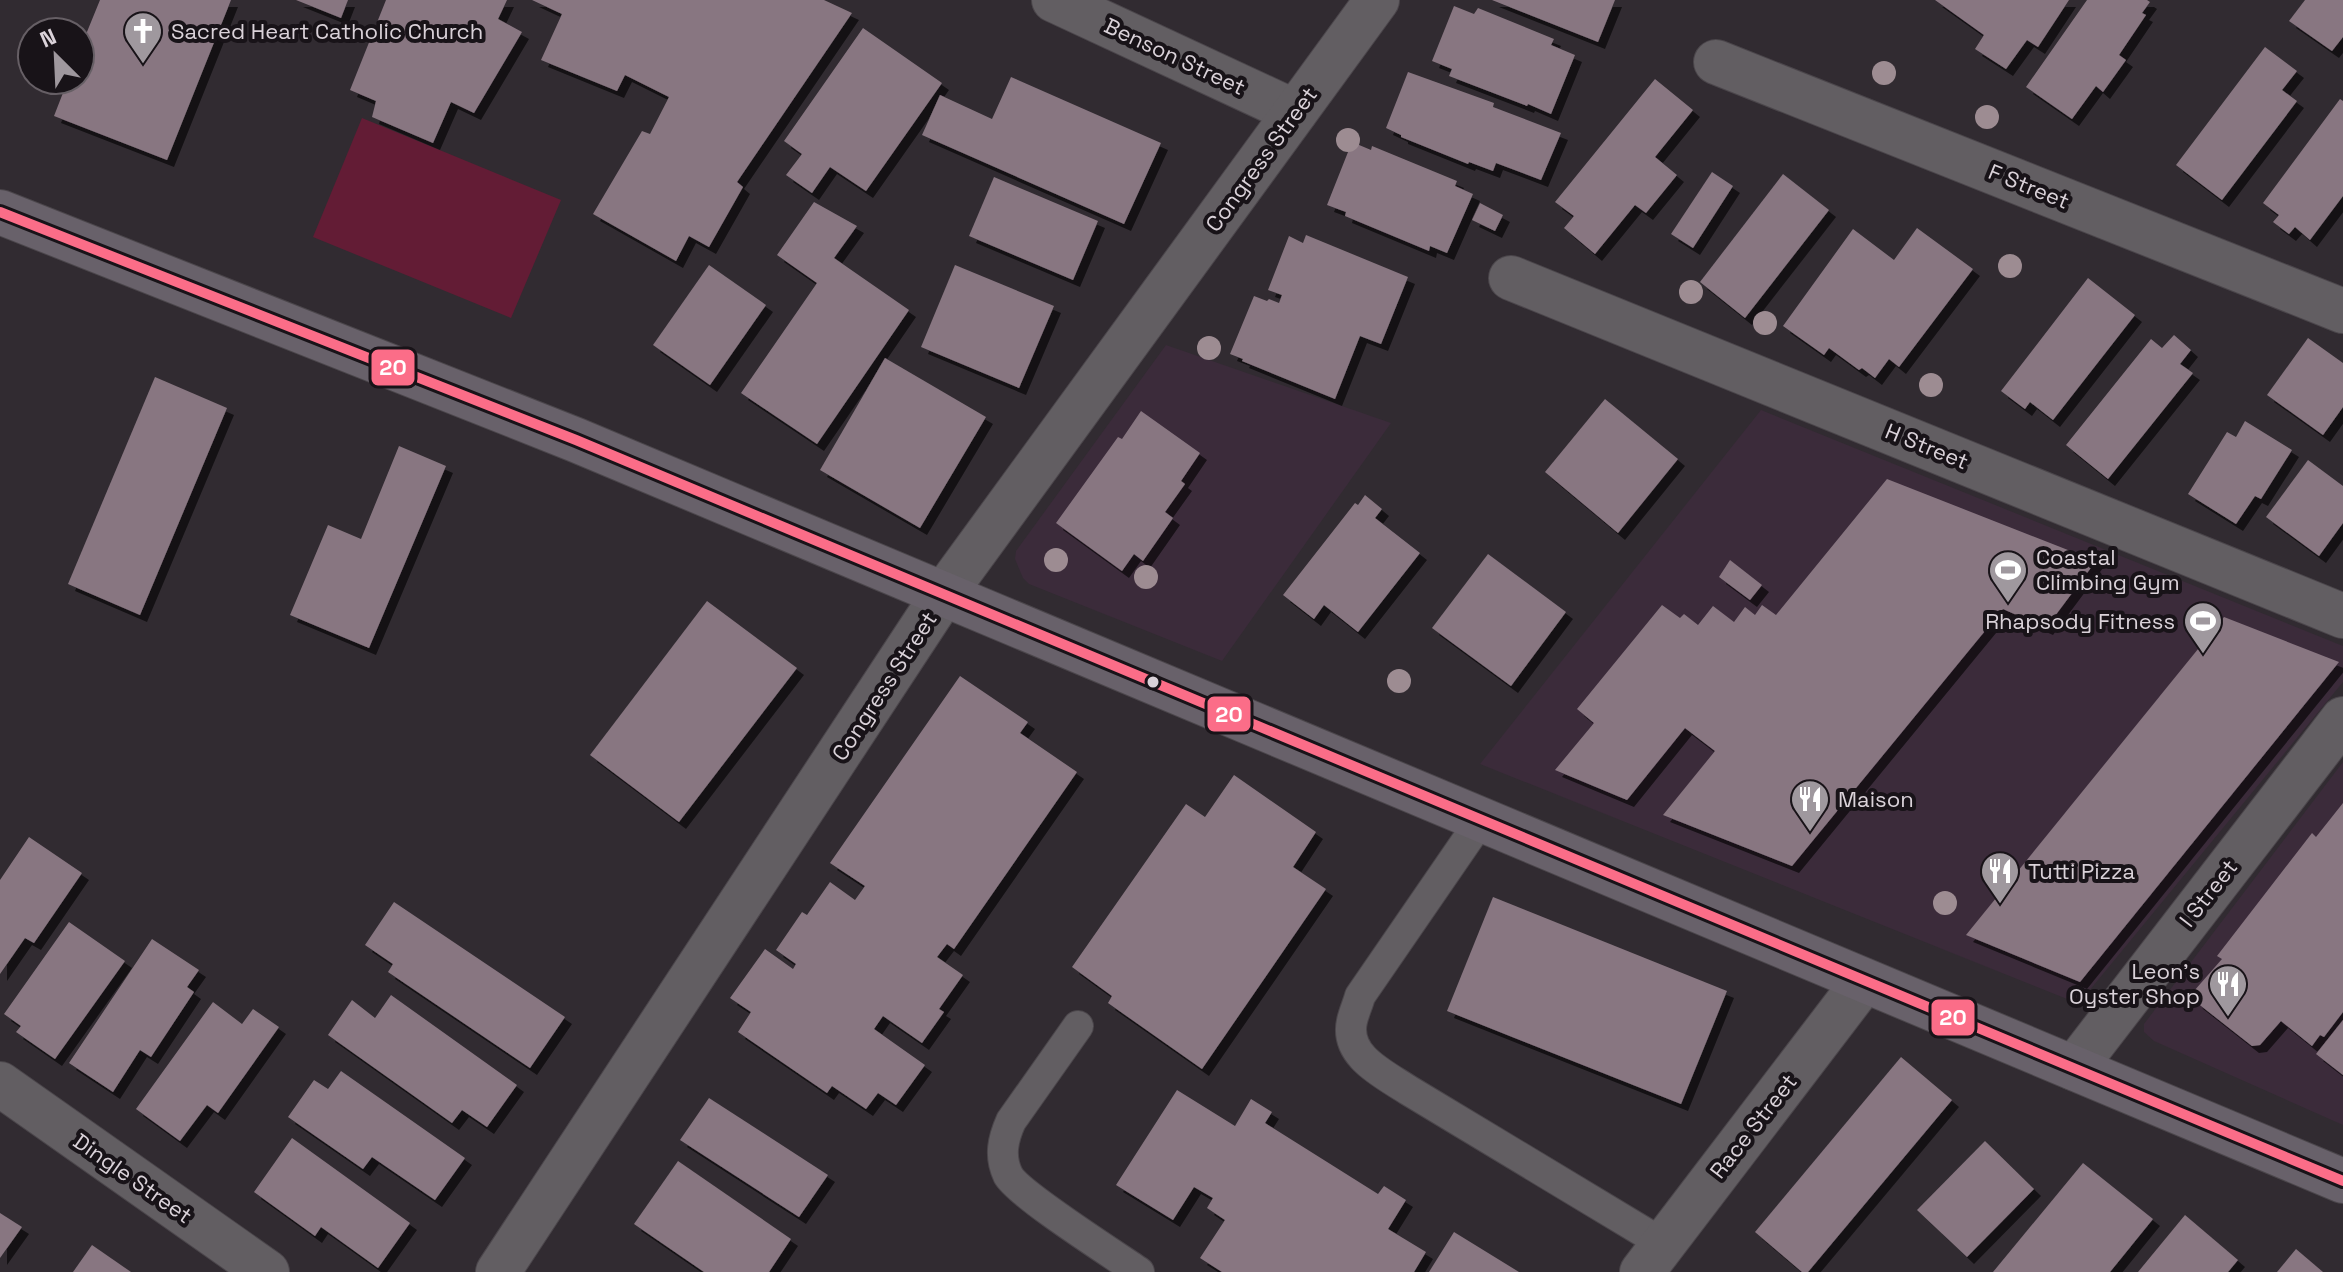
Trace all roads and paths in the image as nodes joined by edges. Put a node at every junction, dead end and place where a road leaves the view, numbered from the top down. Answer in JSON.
{"nodes":[{"id":1,"x":1054,"y":0,"type":"edge"},
{"id":2,"x":1377,"y":0,"type":"edge"},
{"id":3,"x":1716,"y":62,"type":"dead end"},
{"id":4,"x":1295,"y":112,"type":"junction"},
{"id":5,"x":0,"y":212,"type":"edge"},
{"id":6,"x":1511,"y":278,"type":"dead end"},
{"id":7,"x":2343,"y":311,"type":"edge"},
{"id":8,"x":943,"y":595,"type":"junction"},
{"id":9,"x":2343,"y":616,"type":"edge"},
{"id":10,"x":2343,"y":719,"type":"edge"},
{"id":11,"x":1481,"y":820,"type":"junction"},
{"id":12,"x":1864,"y":981,"type":"junction"},
{"id":13,"x":1078,"y":1026,"type":"dead end"},
{"id":14,"x":2074,"y":1068,"type":"junction"},
{"id":15,"x":0,"y":1084,"type":"edge"},
{"id":16,"x":2343,"y":1181,"type":"edge"},
{"id":17,"x":1652,"y":1258,"type":"edge"},
{"id":18,"x":267,"y":1272,"type":"edge"},
{"id":19,"x":498,"y":1272,"type":"edge"},
{"id":20,"x":1139,"y":1272,"type":"edge"}],
"edges":[{"from":1,"to":4,"type":"street","name":"Benson Street"},
{"from":2,"to":4,"type":"street","name":"Congress Street"},
{"from":3,"to":7,"type":"street","name":"F Street"},
{"from":4,"to":8,"type":"street","name":"Congress Street"},
{"from":5,"to":8,"type":"main road"},
{"from":6,"to":9,"type":"street","name":"H Street"},
{"from":8,"to":11,"type":"main road"},
{"from":8,"to":19,"type":"street","name":"Congress Street"},
{"from":10,"to":14,"type":"street","name":"I Street"},
{"from":11,"to":12,"type":"main road"},
{"from":11,"to":17,"type":"lane"},
{"from":12,"to":14,"type":"main road"},
{"from":12,"to":17,"type":"street","name":"Race Street"},
{"from":13,"to":20,"type":"lane"},
{"from":14,"to":16,"type":"main road"},
{"from":15,"to":18,"type":"street","name":"Dingle Street"}]}
